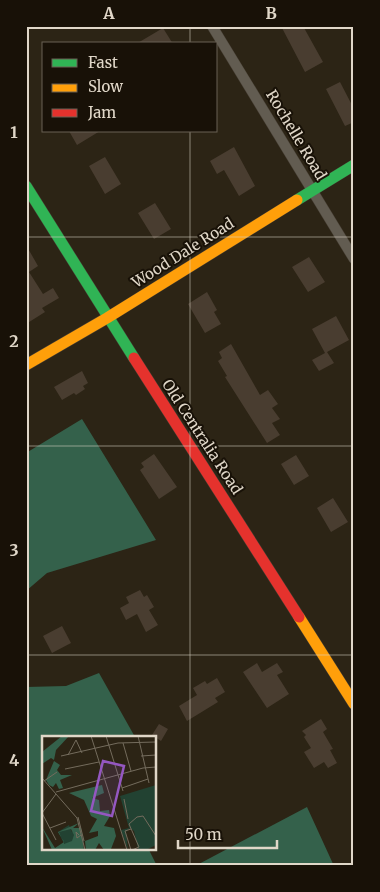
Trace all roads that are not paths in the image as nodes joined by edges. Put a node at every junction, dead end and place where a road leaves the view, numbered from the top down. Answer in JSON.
{"nodes":[{"id":1,"x":212,"y":26,"type":"edge"},
{"id":2,"x":354,"y":165,"type":"edge"},
{"id":3,"x":26,"y":186,"type":"edge"},
{"id":4,"x":313,"y":191,"type":"junction"},
{"id":5,"x":354,"y":259,"type":"edge"},
{"id":6,"x":107,"y":318,"type":"junction"},
{"id":7,"x":26,"y":365,"type":"edge"},
{"id":8,"x":354,"y":704,"type":"edge"}],
"edges":[{"from":1,"to":4,"type":"street","name":"Rochelle Road"},
{"from":2,"to":4,"type":"street","name":"Wood Dale Road"},
{"from":3,"to":6,"type":"street","name":"Old Centralia Road"},
{"from":4,"to":5,"type":"street","name":"Rochelle Road"},
{"from":4,"to":6,"type":"street","name":"Wood Dale Road"},
{"from":6,"to":7,"type":"street","name":"Wood Dale Road"},
{"from":6,"to":8,"type":"street","name":"Old Centralia Road"}]}
